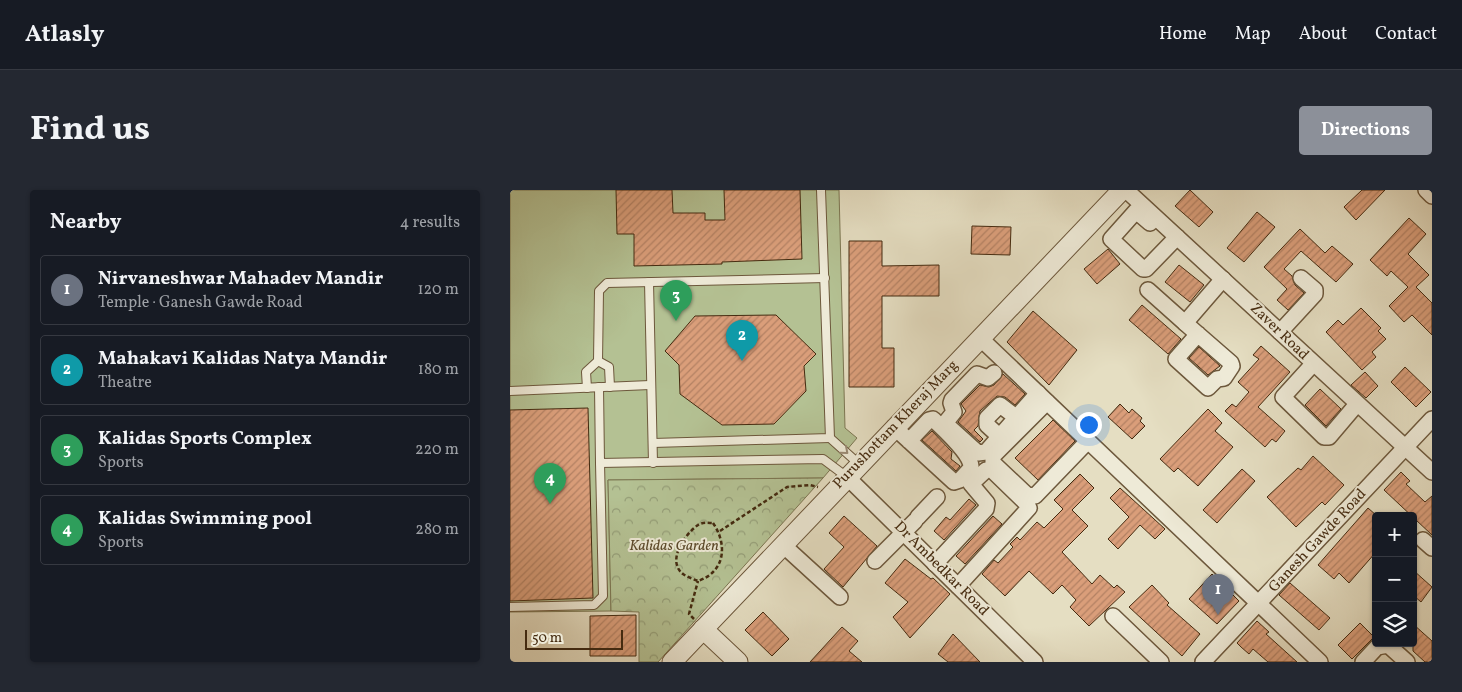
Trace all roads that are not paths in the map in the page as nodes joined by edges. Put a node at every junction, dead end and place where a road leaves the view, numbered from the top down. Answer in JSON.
{"nodes":[{"id":1,"x":821,"y":190,"type":"edge"},
{"id":2,"x":1122,"y":190,"type":"edge"},
{"id":3,"x":1126,"y":190,"type":"edge"},
{"id":4,"x":1426,"y":190,"type":"edge"},
{"id":5,"x":1432,"y":196,"type":"edge"},
{"id":6,"x":1155,"y":222,"type":"junction"},
{"id":7,"x":1174,"y":241,"type":"junction"},
{"id":8,"x":825,"y":278,"type":"junction"},
{"id":9,"x":1301,"y":278,"type":"dead end"},
{"id":10,"x":1223,"y":279,"type":"junction"},
{"id":11,"x":649,"y":282,"type":"junction"},
{"id":12,"x":1148,"y":290,"type":"dead end"},
{"id":13,"x":1186,"y":322,"type":"junction"},
{"id":14,"x":1280,"y":332,"type":"junction"},
{"id":15,"x":1198,"y":334,"type":"dead end"},
{"id":16,"x":980,"y":338,"type":"junction"},
{"id":17,"x":598,"y":361,"type":"junction"},
{"id":18,"x":1313,"y":364,"type":"junction"},
{"id":19,"x":994,"y":373,"type":"dead end"},
{"id":20,"x":650,"y":386,"type":"junction"},
{"id":21,"x":599,"y":387,"type":"junction"},
{"id":22,"x":610,"y":387,"type":"junction"},
{"id":23,"x":587,"y":388,"type":"junction"},
{"id":24,"x":510,"y":392,"type":"edge"},
{"id":25,"x":1042,"y":397,"type":"junction"},
{"id":26,"x":1357,"y":404,"type":"junction"},
{"id":27,"x":1016,"y":417,"type":"junction"},
{"id":28,"x":1432,"y":419,"type":"edge"},
{"id":29,"x":892,"y":430,"type":"junction"},
{"id":30,"x":999,"y":436,"type":"junction"},
{"id":31,"x":830,"y":438,"type":"junction"},
{"id":32,"x":1088,"y":441,"type":"junction"},
{"id":33,"x":909,"y":442,"type":"dead end"},
{"id":34,"x":653,"y":443,"type":"junction"},
{"id":35,"x":1405,"y":448,"type":"junction"},
{"id":36,"x":600,"y":463,"type":"junction"},
{"id":37,"x":653,"y":463,"type":"junction"},
{"id":38,"x":932,"y":467,"type":"dead end"},
{"id":39,"x":853,"y":470,"type":"junction"},
{"id":40,"x":1432,"y":472,"type":"edge"},
{"id":41,"x":937,"y":497,"type":"dead end"},
{"id":42,"x":904,"y":533,"type":"junction"},
{"id":43,"x":783,"y":545,"type":"junction"},
{"id":44,"x":875,"y":561,"type":"dead end"},
{"id":45,"x":935,"y":564,"type":"junction"},
{"id":46,"x":958,"y":586,"type":"junction"},
{"id":47,"x":840,"y":597,"type":"dead end"},
{"id":48,"x":1258,"y":603,"type":"junction"},
{"id":49,"x":510,"y":607,"type":"edge"},
{"id":50,"x":1113,"y":616,"type":"dead end"},
{"id":51,"x":703,"y":629,"type":"junction"},
{"id":52,"x":672,"y":662,"type":"edge"},
{"id":53,"x":738,"y":662,"type":"edge"},
{"id":54,"x":1035,"y":662,"type":"edge"},
{"id":55,"x":1161,"y":662,"type":"edge"},
{"id":56,"x":1203,"y":662,"type":"edge"},
{"id":57,"x":1320,"y":662,"type":"edge"},
{"id":58,"x":1363,"y":662,"type":"edge"},
{"id":59,"x":1407,"y":662,"type":"edge"}],
"edges":[{"from":1,"to":8,"type":"lane"},
{"from":2,"to":16,"type":"street","name":"Purushottam Kheraj Marg"},
{"from":3,"to":6,"type":"street","name":"Zaver Road"},
{"from":4,"to":5,"type":"street"},
{"from":6,"to":7,"type":"street","name":"Zaver Road"},
{"from":6,"to":7,"type":"street"},
{"from":7,"to":10,"type":"street","name":"Zaver Road"},
{"from":8,"to":11,"type":"lane"},
{"from":8,"to":31,"type":"lane"},
{"from":9,"to":14,"type":"street"},
{"from":10,"to":13,"type":"street"},
{"from":10,"to":14,"type":"street","name":"Zaver Road"},
{"from":11,"to":17,"type":"lane"},
{"from":11,"to":20,"type":"lane"},
{"from":12,"to":13,"type":"street"},
{"from":13,"to":15,"type":"street"},
{"from":14,"to":18,"type":"street","name":"Zaver Road"},
{"from":16,"to":25,"type":"street"},
{"from":16,"to":29,"type":"street","name":"Purushottam Kheraj Marg"},
{"from":17,"to":22,"type":"lane"},
{"from":17,"to":23,"type":"lane"},
{"from":18,"to":26,"type":"street","name":"Zaver Road"},
{"from":18,"to":26,"type":"street"},
{"from":19,"to":30,"type":"street"},
{"from":20,"to":22,"type":"lane"},
{"from":20,"to":34,"type":"lane"},
{"from":21,"to":22,"type":"lane"},
{"from":21,"to":23,"type":"lane"},
{"from":21,"to":36,"type":"lane"},
{"from":23,"to":24,"type":"lane"},
{"from":25,"to":27,"type":"street"},
{"from":25,"to":32,"type":"street"},
{"from":25,"to":32,"type":"street"},
{"from":26,"to":35,"type":"street","name":"Zaver Road"},
{"from":27,"to":30,"type":"street"},
{"from":27,"to":30,"type":"street"},
{"from":28,"to":35,"type":"street","name":"Ganesh Gawde Road"},
{"from":29,"to":33,"type":"street"},
{"from":29,"to":38,"type":"street"},
{"from":29,"to":39,"type":"street","name":"Purushottam Kheraj Marg"},
{"from":31,"to":34,"type":"lane"},
{"from":31,"to":39,"type":"lane","one_way":true},
{"from":32,"to":48,"type":"street"},
{"from":34,"to":37,"type":"lane"},
{"from":35,"to":40,"type":"street","name":"Zaver Road"},
{"from":35,"to":48,"type":"street","name":"Ganesh Gawde Road"},
{"from":36,"to":37,"type":"lane"},
{"from":36,"to":49,"type":"lane"},
{"from":37,"to":39,"type":"lane"},
{"from":39,"to":42,"type":"street","name":"Dr Ambedkar Road"},
{"from":39,"to":43,"type":"street","name":"Purushottam Kheraj Marg"},
{"from":41,"to":42,"type":"street"},
{"from":42,"to":44,"type":"street"},
{"from":42,"to":45,"type":"street","name":"Dr Ambedkar Road"},
{"from":43,"to":47,"type":"street"},
{"from":43,"to":51,"type":"street","name":"Purushottam Kheraj Marg"},
{"from":45,"to":46,"type":"street","name":"Dr Ambedkar Road"},
{"from":45,"to":46,"type":"street"},
{"from":46,"to":54,"type":"street","name":"Dr Ambedkar Road"},
{"from":48,"to":56,"type":"street","name":"Ganesh Gawde Road"},
{"from":48,"to":57,"type":"street"},
{"from":50,"to":55,"type":"street"},
{"from":51,"to":52,"type":"street","name":"Purushottam Kheraj Marg"},
{"from":51,"to":53,"type":"street"},
{"from":58,"to":59,"type":"street"}]}
